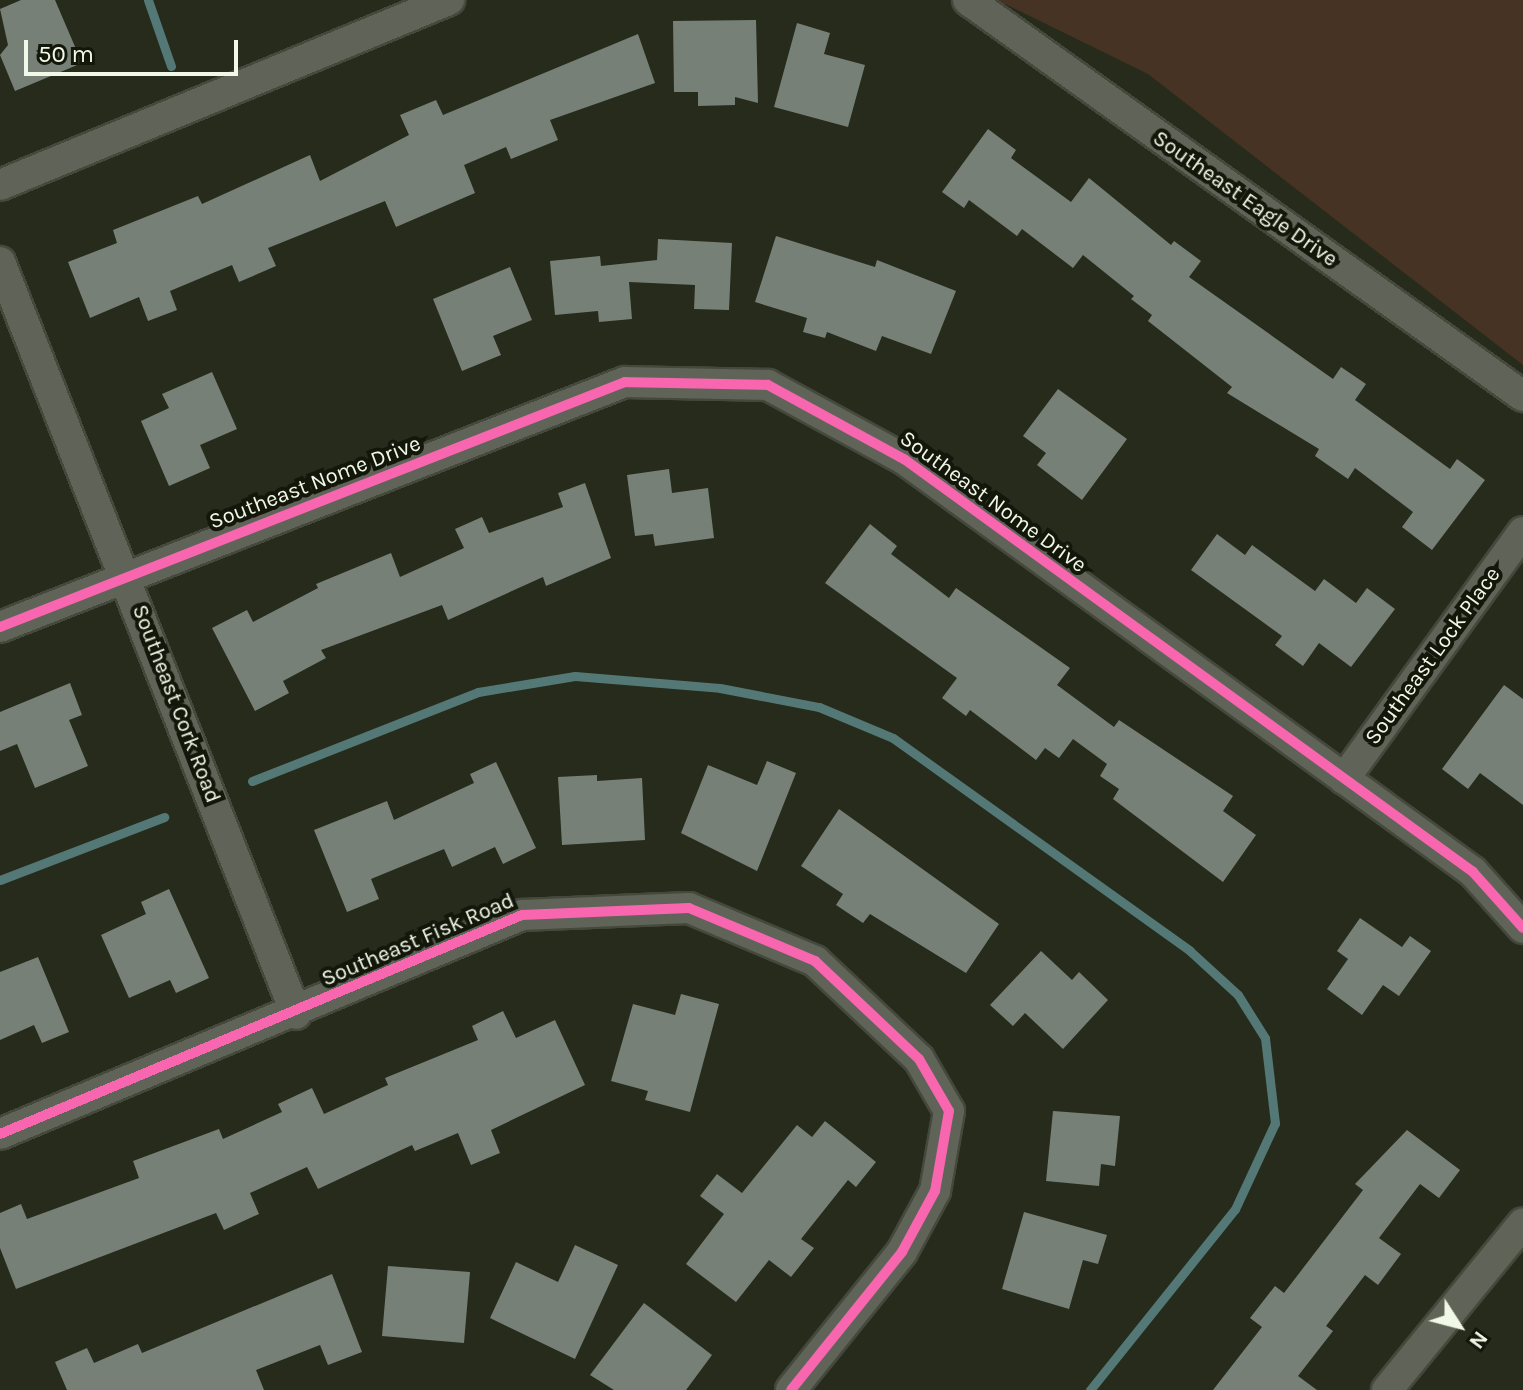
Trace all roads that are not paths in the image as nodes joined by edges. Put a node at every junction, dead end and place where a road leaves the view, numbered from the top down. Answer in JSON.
{"nodes":[{"id":1,"x":449,"y":0,"type":"edge"},
{"id":2,"x":968,"y":0,"type":"edge"},
{"id":3,"x":406,"y":6,"type":"edge"},
{"id":4,"x":0,"y":185,"type":"edge"},
{"id":5,"x":0,"y":262,"type":"edge"},
{"id":6,"x":1523,"y":396,"type":"edge"},
{"id":7,"x":1523,"y":532,"type":"edge"},
{"id":8,"x":126,"y":576,"type":"junction"},
{"id":9,"x":0,"y":627,"type":"edge"},
{"id":10,"x":1344,"y":779,"type":"junction"},
{"id":11,"x":1523,"y":928,"type":"edge"},
{"id":12,"x":296,"y":1014,"type":"junction"},
{"id":13,"x":0,"y":1134,"type":"edge"},
{"id":14,"x":1523,"y":1223,"type":"edge"},
{"id":15,"x":791,"y":1390,"type":"edge"},
{"id":16,"x":1387,"y":1390,"type":"edge"}],
"edges":[{"from":1,"to":3,"type":"street"},
{"from":2,"to":6,"type":"street","name":"Southeast Eagle Drive"},
{"from":3,"to":4,"type":"street"},
{"from":5,"to":8,"type":"street","name":"Southeast Cork Road"},
{"from":7,"to":10,"type":"street","name":"Southeast Lock Place"},
{"from":8,"to":9,"type":"street","name":"Southeast Nome Drive"},
{"from":8,"to":10,"type":"street","name":"Southeast Nome Drive"},
{"from":8,"to":12,"type":"street","name":"Southeast Cork Road"},
{"from":10,"to":11,"type":"street","name":"Southeast Nome Drive"},
{"from":12,"to":13,"type":"street","name":"Southeast Fisk Road"},
{"from":12,"to":15,"type":"street","name":"Southeast Fisk Road"},
{"from":14,"to":16,"type":"street"}]}
